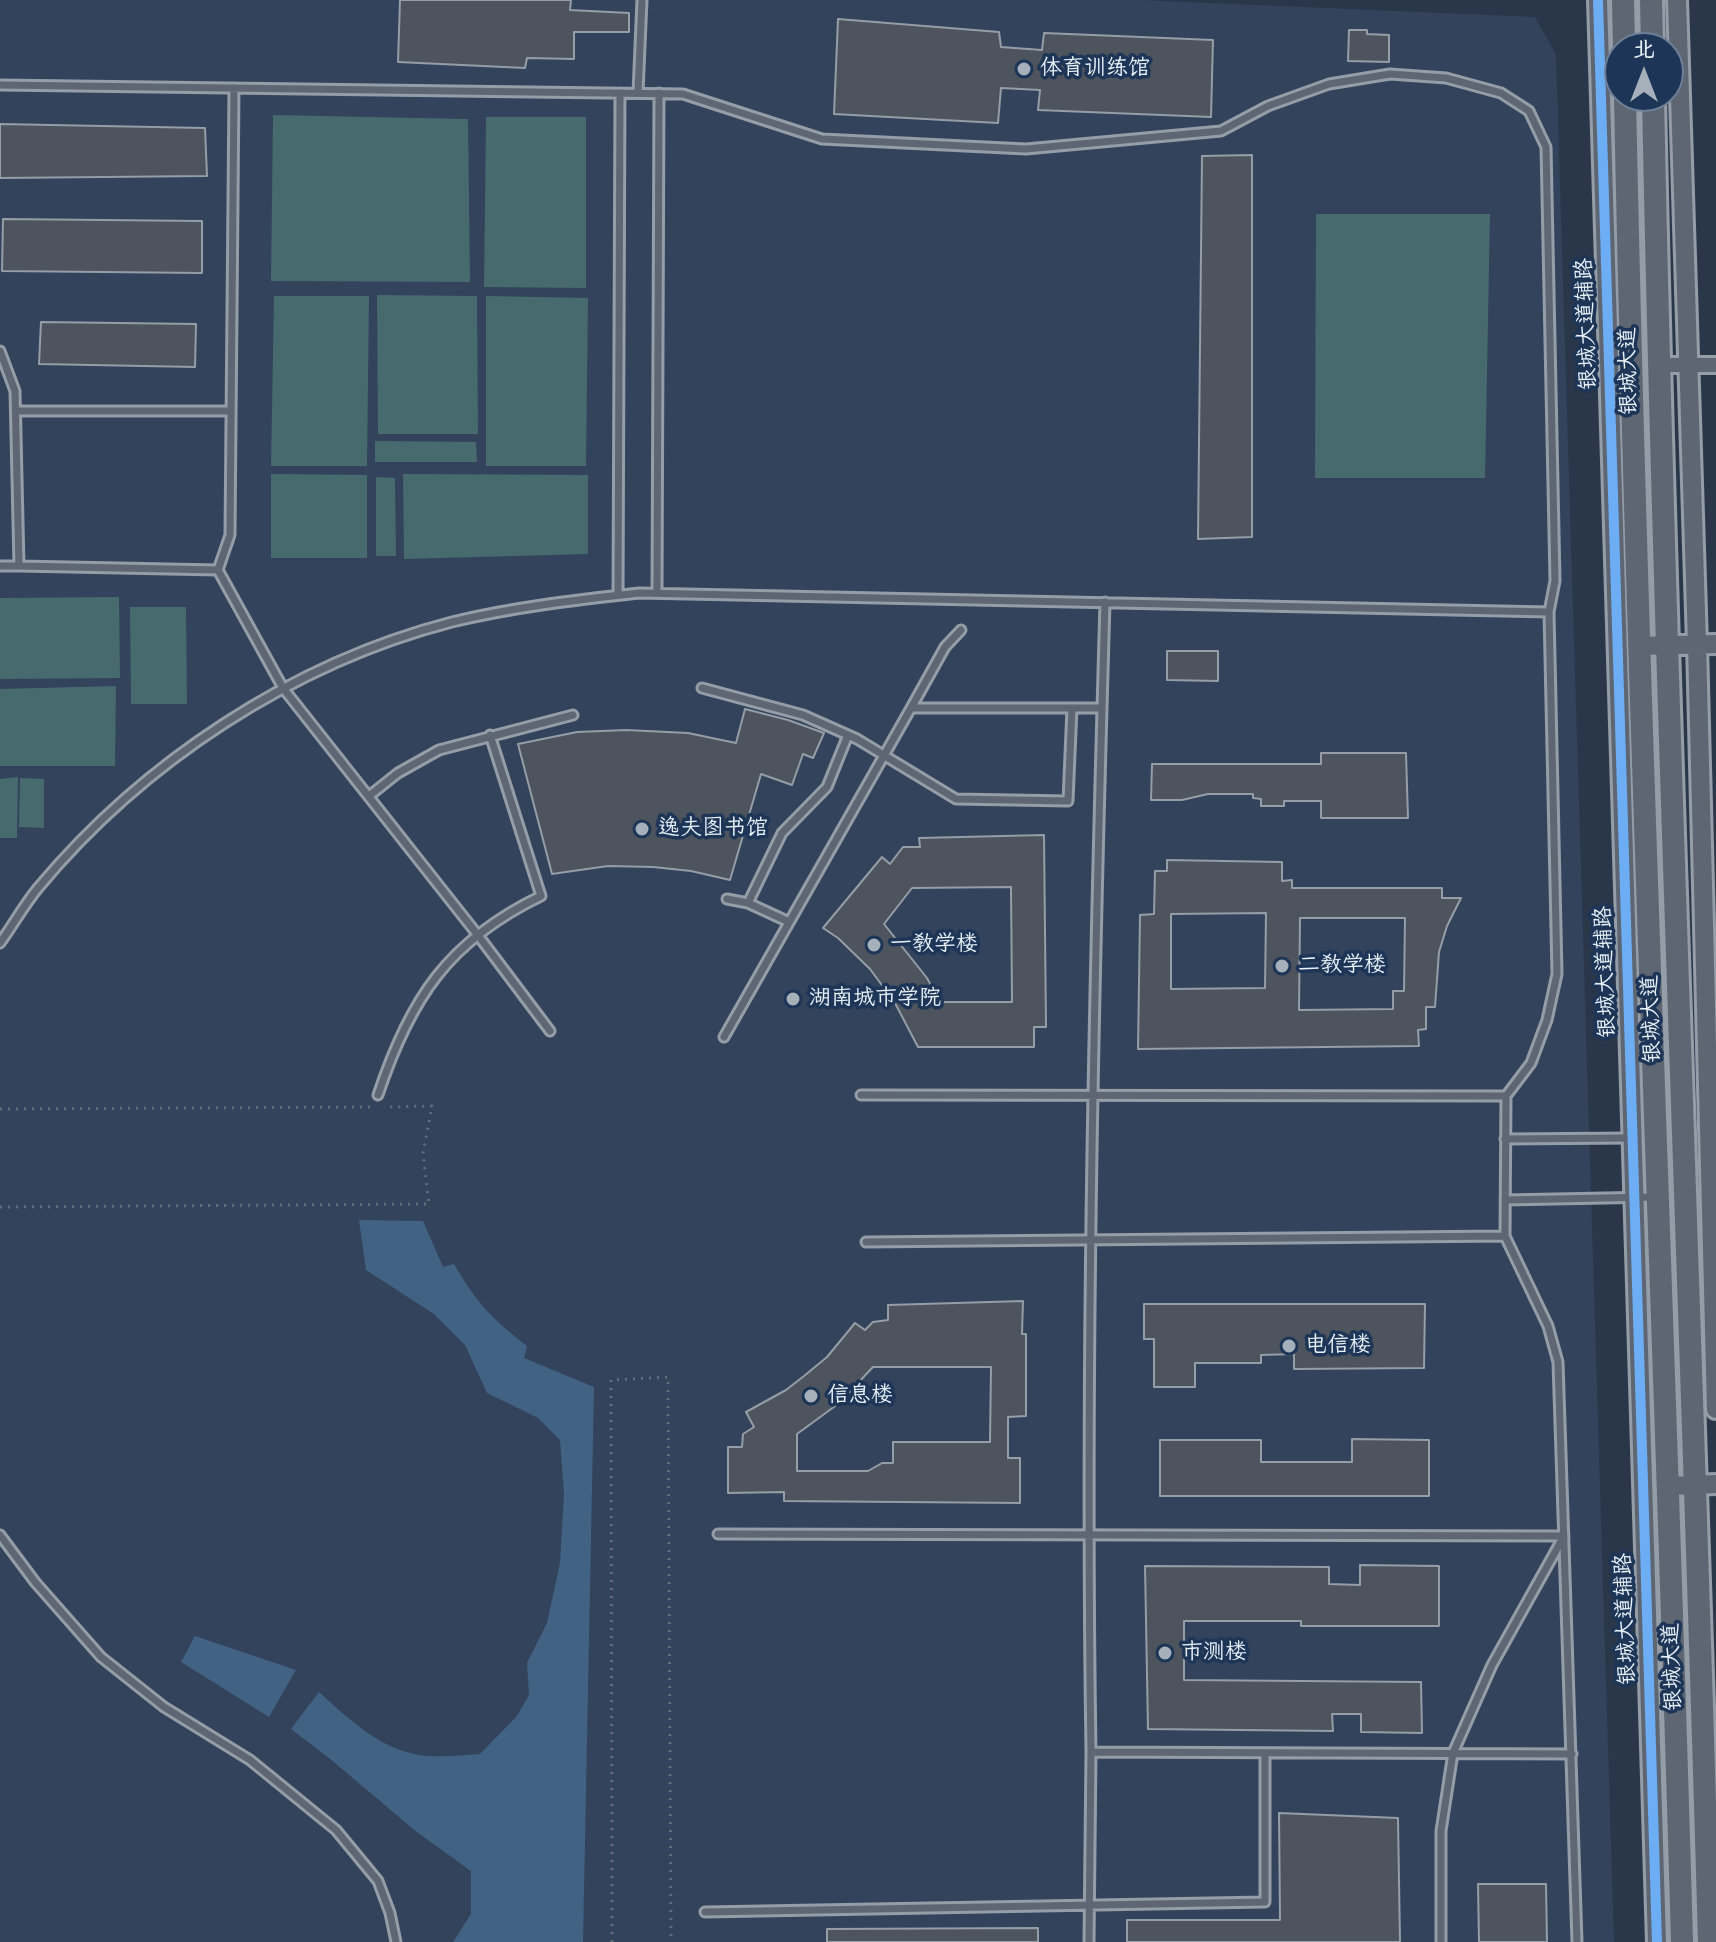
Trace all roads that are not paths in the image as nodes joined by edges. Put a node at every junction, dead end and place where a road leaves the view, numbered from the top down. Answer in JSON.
{"nodes":[{"id":1,"x":642,"y":0,"type":"edge"},
{"id":2,"x":1598,"y":0,"type":"edge"},
{"id":3,"x":1623,"y":0,"type":"edge"},
{"id":4,"x":1651,"y":0,"type":"edge"},
{"id":5,"x":1677,"y":0,"type":"edge"},
{"id":6,"x":1624,"y":32,"type":"edge"},
{"id":7,"x":1652,"y":32,"type":"edge"},
{"id":8,"x":0,"y":85,"type":"edge"},
{"id":9,"x":234,"y":88,"type":"junction"},
{"id":10,"x":620,"y":93,"type":"junction"},
{"id":11,"x":638,"y":93,"type":"junction"},
{"id":12,"x":659,"y":93,"type":"junction"},
{"id":13,"x":1625,"y":112,"type":"edge"},
{"id":14,"x":1653,"y":112,"type":"edge"},
{"id":15,"x":0,"y":351,"type":"edge"},
{"id":16,"x":1658,"y":365,"type":"junction"},
{"id":17,"x":1688,"y":365,"type":"junction"},
{"id":18,"x":1716,"y":365,"type":"edge"},
{"id":19,"x":16,"y":411,"type":"junction"},
{"id":20,"x":231,"y":411,"type":"junction"},
{"id":21,"x":0,"y":566,"type":"edge"},
{"id":22,"x":19,"y":566,"type":"junction"},
{"id":23,"x":218,"y":570,"type":"junction"},
{"id":24,"x":657,"y":593,"type":"junction"},
{"id":25,"x":618,"y":595,"type":"junction"},
{"id":26,"x":1105,"y":602,"type":"junction"},
{"id":27,"x":1549,"y":612,"type":"junction"},
{"id":28,"x":961,"y":630,"type":"dead end"},
{"id":29,"x":1707,"y":644,"type":"edge"},
{"id":30,"x":1667,"y":645,"type":"junction"},
{"id":31,"x":1640,"y":646,"type":"junction"},
{"id":32,"x":283,"y":688,"type":"junction"},
{"id":33,"x":702,"y":688,"type":"dead end"},
{"id":34,"x":911,"y":708,"type":"junction"},
{"id":35,"x":1072,"y":708,"type":"junction"},
{"id":36,"x":1102,"y":708,"type":"junction"},
{"id":37,"x":573,"y":715,"type":"dead end"},
{"id":38,"x":490,"y":735,"type":"junction"},
{"id":39,"x":848,"y":735,"type":"junction"},
{"id":40,"x":884,"y":755,"type":"junction"},
{"id":41,"x":369,"y":796,"type":"junction"},
{"id":42,"x":727,"y":899,"type":"dead end"},
{"id":43,"x":748,"y":903,"type":"junction"},
{"id":44,"x":789,"y":922,"type":"junction"},
{"id":45,"x":477,"y":934,"type":"junction"},
{"id":46,"x":0,"y":943,"type":"edge"},
{"id":47,"x":550,"y":1031,"type":"dead end"},
{"id":48,"x":724,"y":1037,"type":"dead end"},
{"id":49,"x":378,"y":1095,"type":"dead end"},
{"id":50,"x":861,"y":1095,"type":"dead end"},
{"id":51,"x":1506,"y":1096,"type":"junction"},
{"id":52,"x":1091,"y":1097,"type":"junction"},
{"id":53,"x":1657,"y":1137,"type":"junction"},
{"id":54,"x":1505,"y":1139,"type":"junction"},
{"id":55,"x":1659,"y":1197,"type":"junction"},
{"id":56,"x":1505,"y":1200,"type":"junction"},
{"id":57,"x":1505,"y":1236,"type":"junction"},
{"id":58,"x":1093,"y":1239,"type":"junction"},
{"id":59,"x":866,"y":1242,"type":"dead end"},
{"id":60,"x":1716,"y":1409,"type":"edge"},
{"id":61,"x":1706,"y":1484,"type":"edge"},
{"id":62,"x":1669,"y":1486,"type":"junction"},
{"id":63,"x":1088,"y":1533,"type":"junction"},
{"id":64,"x":718,"y":1534,"type":"dead end"},
{"id":65,"x":0,"y":1535,"type":"edge"},
{"id":66,"x":1564,"y":1536,"type":"junction"},
{"id":67,"x":1091,"y":1752,"type":"junction"},
{"id":68,"x":1265,"y":1753,"type":"junction"},
{"id":69,"x":1453,"y":1753,"type":"junction"},
{"id":70,"x":1572,"y":1754,"type":"junction"},
{"id":71,"x":1089,"y":1907,"type":"junction"},
{"id":72,"x":705,"y":1912,"type":"dead end"},
{"id":73,"x":396,"y":1942,"type":"edge"},
{"id":74,"x":1089,"y":1942,"type":"edge"},
{"id":75,"x":1441,"y":1942,"type":"edge"},
{"id":76,"x":1577,"y":1942,"type":"edge"},
{"id":77,"x":1657,"y":1942,"type":"edge"},
{"id":78,"x":1682,"y":1942,"type":"edge"},
{"id":79,"x":1709,"y":1942,"type":"edge"}],
"edges":[{"from":1,"to":11,"type":"lane"},
{"from":2,"to":77,"type":"street","name":"银城大道辅路"},
{"from":3,"to":6,"type":"main road"},
{"from":4,"to":7,"type":"main road"},
{"from":5,"to":17,"type":"street"},
{"from":8,"to":9,"type":"lane"},
{"from":9,"to":10,"type":"lane"},
{"from":9,"to":20,"type":"lane"},
{"from":10,"to":11,"type":"lane"},
{"from":10,"to":25,"type":"lane"},
{"from":11,"to":12,"type":"lane"},
{"from":12,"to":24,"type":"lane"},
{"from":12,"to":27,"type":"lane"},
{"from":13,"to":31,"type":"main road","name":"银城大道"},
{"from":14,"to":16,"type":"main road","name":"银城大道"},
{"from":15,"to":19,"type":"lane"},
{"from":16,"to":17,"type":"street"},
{"from":16,"to":30,"type":"main road","name":"银城大道"},
{"from":17,"to":18,"type":"street"},
{"from":17,"to":29,"type":"street"},
{"from":19,"to":20,"type":"lane"},
{"from":19,"to":22,"type":"lane"},
{"from":20,"to":23,"type":"lane"},
{"from":21,"to":22,"type":"lane"},
{"from":22,"to":23,"type":"lane"},
{"from":23,"to":32,"type":"lane"},
{"from":24,"to":25,"type":"lane"},
{"from":24,"to":26,"type":"lane"},
{"from":25,"to":32,"type":"lane"},
{"from":26,"to":27,"type":"lane"},
{"from":26,"to":36,"type":"lane"},
{"from":27,"to":51,"type":"lane"},
{"from":28,"to":34,"type":"lane"},
{"from":29,"to":30,"type":"street"},
{"from":29,"to":60,"type":"street"},
{"from":30,"to":31,"type":"street"},
{"from":30,"to":61,"type":"main road","name":"银城大道"},
{"from":31,"to":53,"type":"main road","name":"银城大道"},
{"from":32,"to":41,"type":"lane"},
{"from":32,"to":46,"type":"lane"},
{"from":33,"to":39,"type":"lane"},
{"from":34,"to":35,"type":"lane"},
{"from":34,"to":40,"type":"lane"},
{"from":35,"to":36,"type":"lane"},
{"from":35,"to":40,"type":"lane"},
{"from":36,"to":52,"type":"lane"},
{"from":37,"to":38,"type":"lane"},
{"from":38,"to":41,"type":"lane"},
{"from":38,"to":45,"type":"lane"},
{"from":39,"to":40,"type":"lane"},
{"from":39,"to":43,"type":"lane"},
{"from":40,"to":44,"type":"lane"},
{"from":41,"to":45,"type":"lane"},
{"from":42,"to":43,"type":"lane"},
{"from":43,"to":44,"type":"lane"},
{"from":44,"to":48,"type":"lane"},
{"from":45,"to":47,"type":"lane"},
{"from":45,"to":49,"type":"lane"},
{"from":50,"to":52,"type":"lane"},
{"from":51,"to":52,"type":"lane"},
{"from":51,"to":54,"type":"lane"},
{"from":52,"to":58,"type":"lane"},
{"from":53,"to":54,"type":"lane"},
{"from":53,"to":55,"type":"main road","name":"银城大道"},
{"from":54,"to":56,"type":"lane"},
{"from":55,"to":56,"type":"lane"},
{"from":55,"to":62,"type":"main road","name":"银城大道"},
{"from":56,"to":57,"type":"lane"},
{"from":57,"to":58,"type":"lane"},
{"from":57,"to":66,"type":"lane"},
{"from":58,"to":59,"type":"lane"},
{"from":58,"to":63,"type":"lane"},
{"from":61,"to":62,"type":"street"},
{"from":61,"to":79,"type":"main road","name":"银城大道"},
{"from":62,"to":78,"type":"main road","name":"银城大道"},
{"from":63,"to":64,"type":"lane"},
{"from":63,"to":66,"type":"lane"},
{"from":63,"to":67,"type":"lane"},
{"from":65,"to":73,"type":"lane"},
{"from":66,"to":69,"type":"lane"},
{"from":66,"to":70,"type":"lane"},
{"from":67,"to":68,"type":"lane"},
{"from":67,"to":71,"type":"lane"},
{"from":68,"to":69,"type":"lane"},
{"from":68,"to":71,"type":"lane"},
{"from":69,"to":70,"type":"lane"},
{"from":69,"to":75,"type":"lane"},
{"from":70,"to":76,"type":"lane"},
{"from":71,"to":72,"type":"lane"},
{"from":71,"to":74,"type":"lane"}]}
